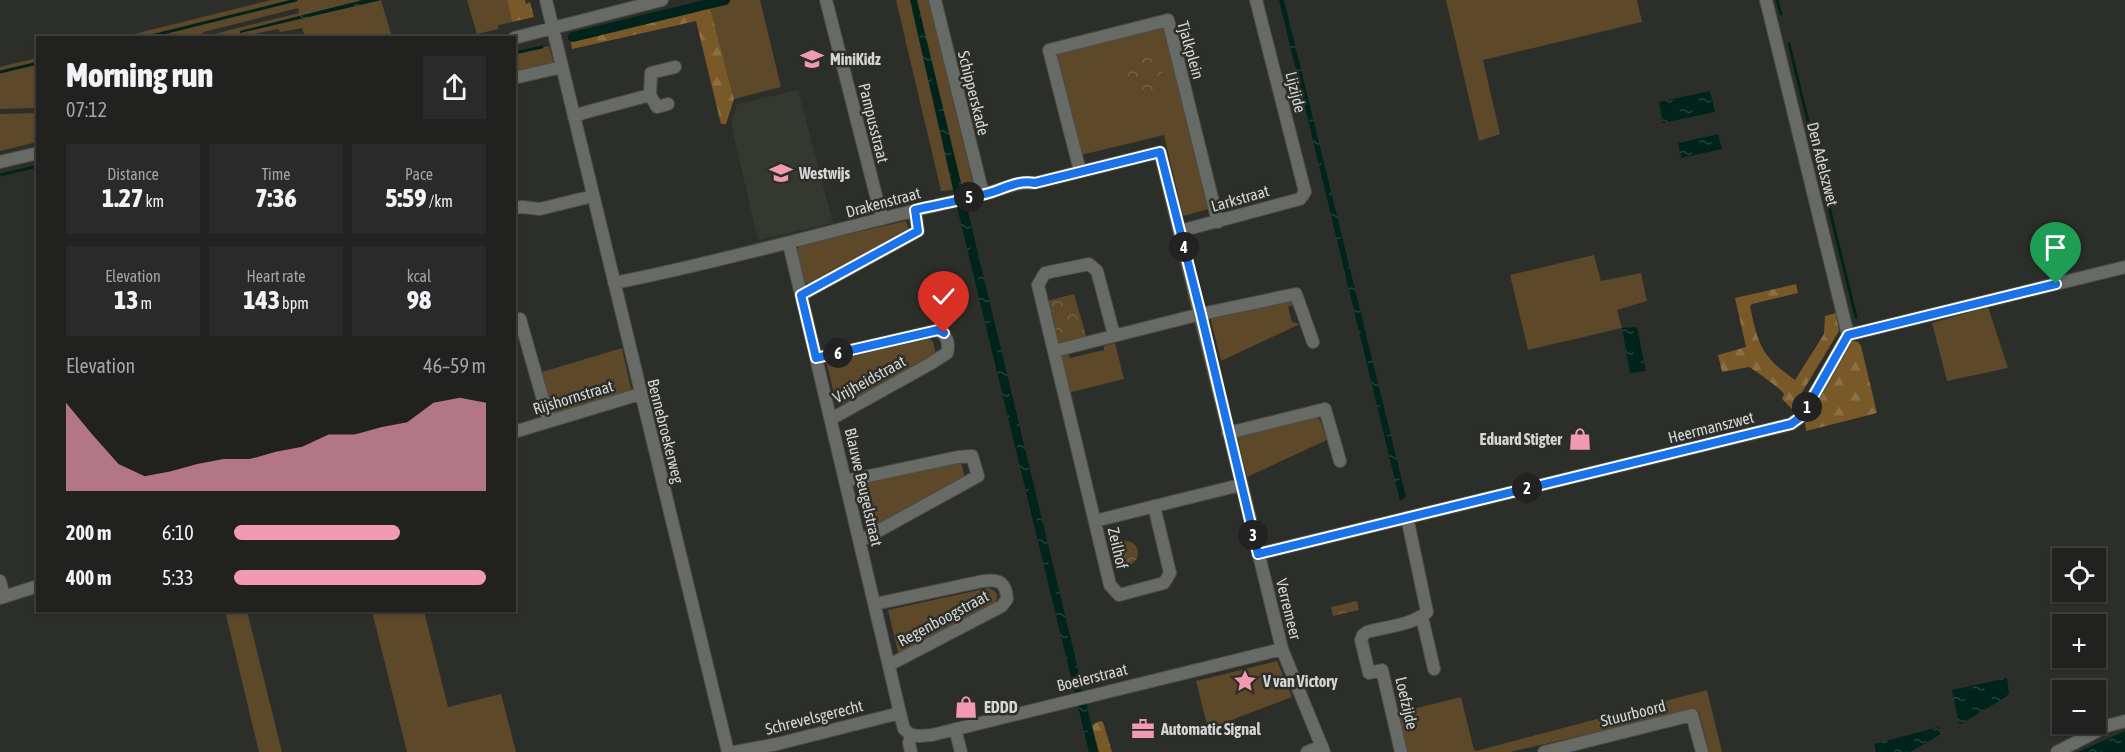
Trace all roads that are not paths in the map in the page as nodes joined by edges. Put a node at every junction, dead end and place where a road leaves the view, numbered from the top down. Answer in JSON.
{"nodes":[{"id":1,"x":546,"y":0,"type":"edge"},
{"id":2,"x":662,"y":0,"type":"edge"},
{"id":3,"x":826,"y":0,"type":"edge"},
{"id":4,"x":935,"y":0,"type":"edge"},
{"id":5,"x":1256,"y":0,"type":"edge"},
{"id":6,"x":1766,"y":0,"type":"edge"},
{"id":7,"x":553,"y":28,"type":"junction"},
{"id":8,"x":516,"y":37,"type":"edge"},
{"id":9,"x":675,"y":66,"type":"dead end"},
{"id":10,"x":562,"y":67,"type":"junction"},
{"id":11,"x":516,"y":78,"type":"edge"},
{"id":12,"x":650,"y":95,"type":"junction"},
{"id":13,"x":668,"y":104,"type":"dead end"},
{"id":14,"x":574,"y":117,"type":"junction"},
{"id":15,"x":1160,"y":152,"type":"joint"},
{"id":16,"x":36,"y":153,"type":"edge"},
{"id":17,"x":0,"y":162,"type":"edge"},
{"id":18,"x":1080,"y":171,"type":"junction"},
{"id":19,"x":1305,"y":192,"type":"joint"},
{"id":20,"x":593,"y":196,"type":"junction"},
{"id":21,"x":977,"y":196,"type":"junction"},
{"id":22,"x":516,"y":208,"type":"edge"},
{"id":23,"x":915,"y":210,"type":"junction"},
{"id":24,"x":882,"y":219,"type":"junction"},
{"id":25,"x":1218,"y":222,"type":"junction"},
{"id":26,"x":1180,"y":231,"type":"junction"},
{"id":27,"x":789,"y":244,"type":"junction"},
{"id":28,"x":2125,"y":267,"type":"edge"},
{"id":29,"x":614,"y":283,"type":"junction"},
{"id":30,"x":801,"y":295,"type":"junction"},
{"id":31,"x":1201,"y":314,"type":"junction"},
{"id":32,"x":516,"y":320,"type":"edge"},
{"id":33,"x":1114,"y":335,"type":"junction"},
{"id":34,"x":1848,"y":335,"type":"junction"},
{"id":35,"x":1313,"y":342,"type":"dead end"},
{"id":36,"x":1054,"y":351,"type":"junction"},
{"id":37,"x":816,"y":358,"type":"junction"},
{"id":38,"x":640,"y":394,"type":"junction"},
{"id":39,"x":831,"y":419,"type":"junction"},
{"id":40,"x":549,"y":421,"type":"junction"},
{"id":41,"x":516,"y":431,"type":"edge"},
{"id":42,"x":1228,"y":433,"type":"junction"},
{"id":43,"x":1340,"y":461,"type":"dead end"},
{"id":44,"x":845,"y":481,"type":"junction"},
{"id":45,"x":1240,"y":485,"type":"junction"},
{"id":46,"x":1154,"y":506,"type":"junction"},
{"id":47,"x":1407,"y":517,"type":"junction"},
{"id":48,"x":1095,"y":521,"type":"junction"},
{"id":49,"x":860,"y":541,"type":"junction"},
{"id":50,"x":1258,"y":554,"type":"junction"},
{"id":51,"x":0,"y":581,"type":"edge"},
{"id":52,"x":36,"y":587,"type":"edge"},
{"id":53,"x":2,"y":597,"type":"edge"},
{"id":54,"x":875,"y":604,"type":"junction"},
{"id":55,"x":1422,"y":617,"type":"junction"},
{"id":56,"x":1282,"y":649,"type":"junction"},
{"id":57,"x":889,"y":665,"type":"junction"},
{"id":58,"x":1434,"y":669,"type":"dead end"},
{"id":59,"x":900,"y":713,"type":"junction"},
{"id":60,"x":2125,"y":721,"type":"edge"},
{"id":61,"x":955,"y":729,"type":"junction"},
{"id":62,"x":911,"y":735,"type":"junction"},
{"id":63,"x":1323,"y":749,"type":"edge"},
{"id":64,"x":728,"y":752,"type":"edge"},
{"id":65,"x":735,"y":752,"type":"edge"},
{"id":66,"x":911,"y":752,"type":"edge"},
{"id":67,"x":961,"y":752,"type":"edge"},
{"id":68,"x":1307,"y":752,"type":"edge"},
{"id":69,"x":1399,"y":752,"type":"edge"},
{"id":70,"x":1544,"y":752,"type":"edge"},
{"id":71,"x":1702,"y":752,"type":"edge"},
{"id":72,"x":2057,"y":752,"type":"edge"}],
"edges":[{"from":1,"to":7,"type":"street","name":"Bennebroekerweg"},
{"from":2,"to":7,"type":"street"},
{"from":3,"to":24,"type":"street","name":"Pampusstraat"},
{"from":4,"to":21,"type":"street","name":"Schipperskade"},
{"from":5,"to":19,"type":"street","name":"Lijzijde"},
{"from":6,"to":34,"type":"street","name":"Den Adelszwet"},
{"from":7,"to":8,"type":"street"},
{"from":7,"to":10,"type":"street","name":"Bennebroekerweg"},
{"from":9,"to":12,"type":"street"},
{"from":10,"to":11,"type":"street"},
{"from":10,"to":14,"type":"street","name":"Bennebroekerweg"},
{"from":12,"to":13,"type":"street"},
{"from":12,"to":14,"type":"street"},
{"from":14,"to":20,"type":"street","name":"Bennebroekerweg"},
{"from":15,"to":18,"type":"street","name":"Drakenstraat"},
{"from":15,"to":26,"type":"street","name":"Verremeer"},
{"from":16,"to":17,"type":"street"},
{"from":18,"to":21,"type":"street","name":"Drakenstraat"},
{"from":18,"to":25,"type":"street","name":"Tjalkplein"},
{"from":19,"to":25,"type":"street","name":"Larkstraat"},
{"from":20,"to":22,"type":"street"},
{"from":20,"to":29,"type":"street","name":"Bennebroekerweg"},
{"from":21,"to":23,"type":"street","name":"Drakenstraat"},
{"from":23,"to":24,"type":"street","name":"Drakenstraat"},
{"from":23,"to":30,"type":"street"},
{"from":24,"to":27,"type":"street","name":"Drakenstraat"},
{"from":25,"to":26,"type":"street","name":"Larkstraat"},
{"from":26,"to":31,"type":"street","name":"Verremeer"},
{"from":27,"to":29,"type":"street","name":"Drakenstraat"},
{"from":27,"to":30,"type":"street","name":"Blauwe Beugelstraat"},
{"from":28,"to":34,"type":"street"},
{"from":29,"to":38,"type":"street","name":"Bennebroekerweg"},
{"from":30,"to":37,"type":"street","name":"Blauwe Beugelstraat"},
{"from":31,"to":33,"type":"street"},
{"from":31,"to":35,"type":"street"},
{"from":31,"to":42,"type":"street","name":"Verremeer"},
{"from":32,"to":40,"type":"street"},
{"from":33,"to":36,"type":"street"},
{"from":33,"to":36,"type":"street","name":"Zeilhof"},
{"from":34,"to":47,"type":"street","name":"Heermanszwet"},
{"from":36,"to":48,"type":"street","name":"Zeilhof"},
{"from":37,"to":39,"type":"street","name":"Blauwe Beugelstraat"},
{"from":37,"to":39,"type":"street","name":"Vrijheidstraat"},
{"from":38,"to":40,"type":"street","name":"Rijshornstraat"},
{"from":38,"to":64,"type":"street","name":"Bennebroekerweg"},
{"from":39,"to":44,"type":"street","name":"Blauwe Beugelstraat"},
{"from":40,"to":41,"type":"street","name":"Rijshornstraat"},
{"from":42,"to":43,"type":"street"},
{"from":42,"to":45,"type":"street","name":"Verremeer"},
{"from":44,"to":49,"type":"street","name":"Blauwe Beugelstraat"},
{"from":44,"to":49,"type":"street"},
{"from":45,"to":46,"type":"street","name":"Zeilhof"},
{"from":45,"to":50,"type":"street","name":"Verremeer"},
{"from":46,"to":48,"type":"street","name":"Zeilhof"},
{"from":46,"to":48,"type":"street","name":"Zeilhof"},
{"from":47,"to":50,"type":"street","name":"Heermanszwet"},
{"from":47,"to":55,"type":"street"},
{"from":49,"to":54,"type":"street","name":"Blauwe Beugelstraat"},
{"from":50,"to":56,"type":"street","name":"Verremeer"},
{"from":51,"to":53,"type":"street"},
{"from":52,"to":53,"type":"street"},
{"from":54,"to":57,"type":"street","name":"Blauwe Beugelstraat"},
{"from":54,"to":57,"type":"street","name":"Regenboogstraat"},
{"from":55,"to":58,"type":"street"},
{"from":55,"to":69,"type":"street","name":"Loefzijde"},
{"from":56,"to":61,"type":"street","name":"Boeierstraat"},
{"from":56,"to":63,"type":"street","name":"Verremeer"},
{"from":57,"to":59,"type":"street","name":"Blauwe Beugelstraat"},
{"from":59,"to":62,"type":"street","name":"Blauwe Beugelstraat"},
{"from":59,"to":65,"type":"street","name":"Schrevelsgerecht"},
{"from":60,"to":72,"type":"street"},
{"from":61,"to":62,"type":"street","name":"Boeierstraat"},
{"from":61,"to":67,"type":"street"},
{"from":62,"to":66,"type":"street"},
{"from":63,"to":68,"type":"street"},
{"from":70,"to":71,"type":"street","name":"Stuurboord"}]}
